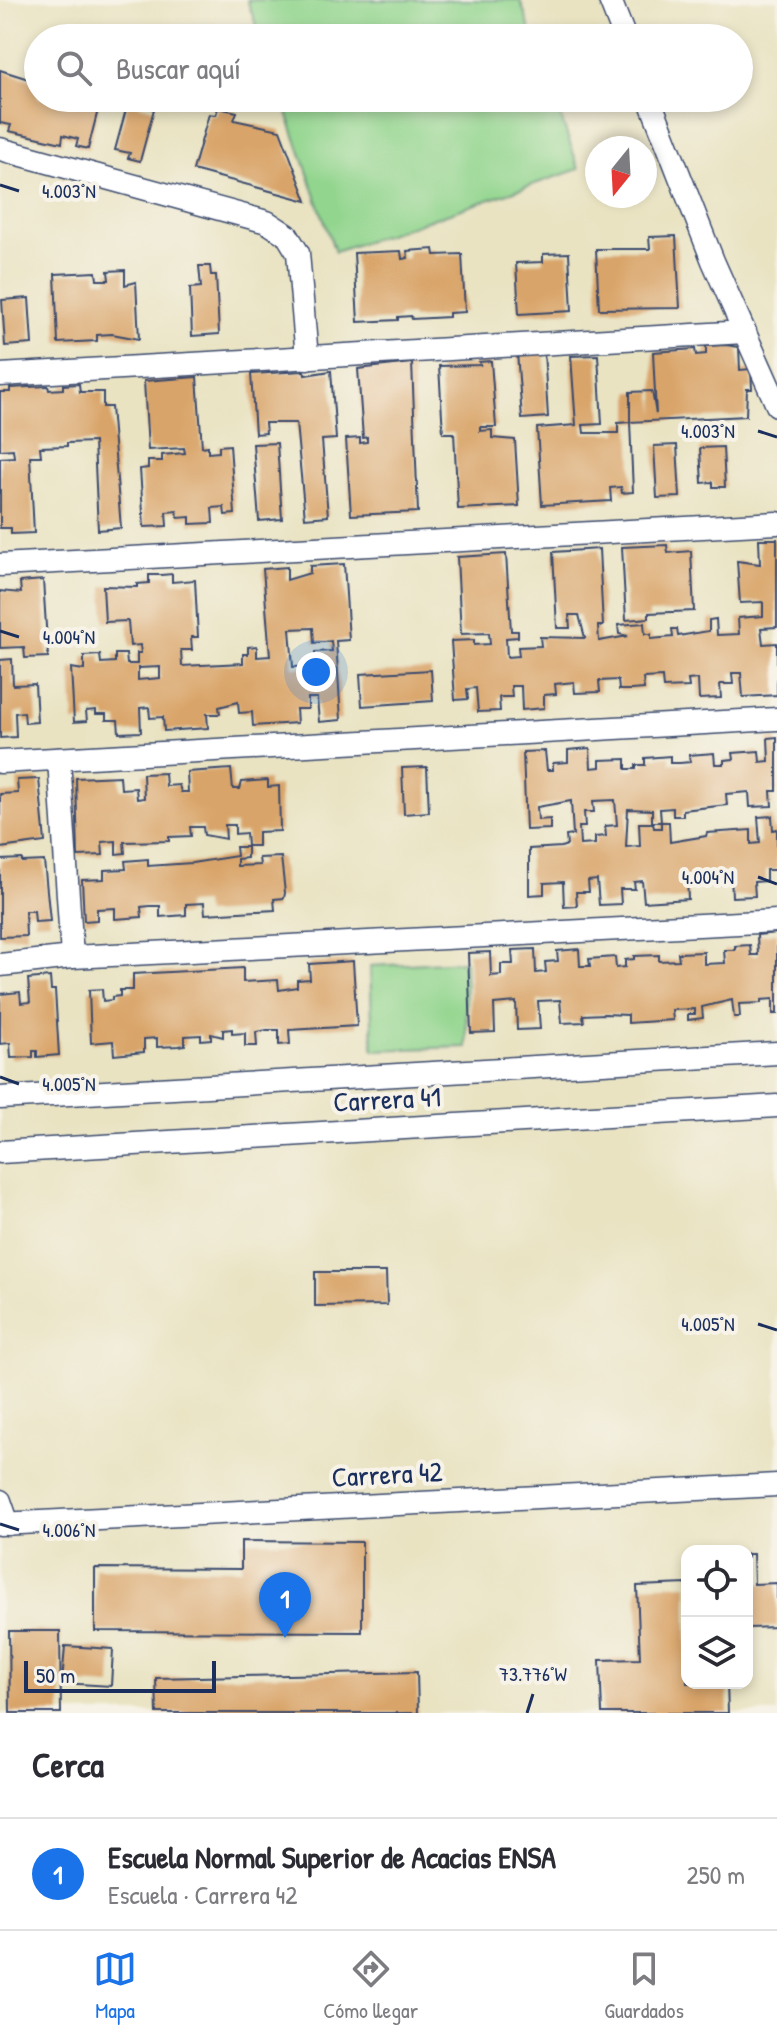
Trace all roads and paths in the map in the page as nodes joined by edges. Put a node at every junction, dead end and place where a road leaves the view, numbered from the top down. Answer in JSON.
{"nodes":[{"id":1,"x":610,"y":0,"type":"edge"},
{"id":2,"x":619,"y":24,"type":"edge"},
{"id":3,"x":655,"y":112,"type":"edge"},
{"id":4,"x":0,"y":149,"type":"edge"},
{"id":5,"x":745,"y":332,"type":"junction"},
{"id":6,"x":307,"y":358,"type":"junction"},
{"id":7,"x":0,"y":375,"type":"edge"},
{"id":8,"x":777,"y":405,"type":"edge"},
{"id":9,"x":777,"y":523,"type":"edge"},
{"id":10,"x":0,"y":565,"type":"edge"},
{"id":11,"x":777,"y":719,"type":"edge"},
{"id":12,"x":59,"y":759,"type":"junction"},
{"id":13,"x":0,"y":762,"type":"edge"},
{"id":14,"x":777,"y":921,"type":"edge"},
{"id":15,"x":72,"y":957,"type":"junction"},
{"id":16,"x":0,"y":965,"type":"edge"},
{"id":17,"x":777,"y":1053,"type":"edge"},
{"id":18,"x":0,"y":1098,"type":"edge"},
{"id":19,"x":777,"y":1106,"type":"edge"},
{"id":20,"x":0,"y":1152,"type":"edge"},
{"id":21,"x":777,"y":1485,"type":"edge"},
{"id":22,"x":0,"y":1501,"type":"edge"},
{"id":23,"x":4,"y":1524,"type":"edge"}],
"edges":[{"from":1,"to":2,"type":"street"},
{"from":3,"to":5,"type":"street"},
{"from":4,"to":6,"type":"street"},
{"from":5,"to":6,"type":"street"},
{"from":5,"to":8,"type":"street"},
{"from":6,"to":7,"type":"street"},
{"from":9,"to":10,"type":"street"},
{"from":11,"to":12,"type":"street"},
{"from":12,"to":13,"type":"street"},
{"from":12,"to":15,"type":"street"},
{"from":14,"to":15,"type":"street"},
{"from":15,"to":16,"type":"street"},
{"from":17,"to":18,"type":"street","name":"Carrera 41"},
{"from":19,"to":20,"type":"street","name":"Carrera 41"},
{"from":21,"to":23,"type":"street","name":"Carrera 42"},
{"from":22,"to":23,"type":"street"}]}
